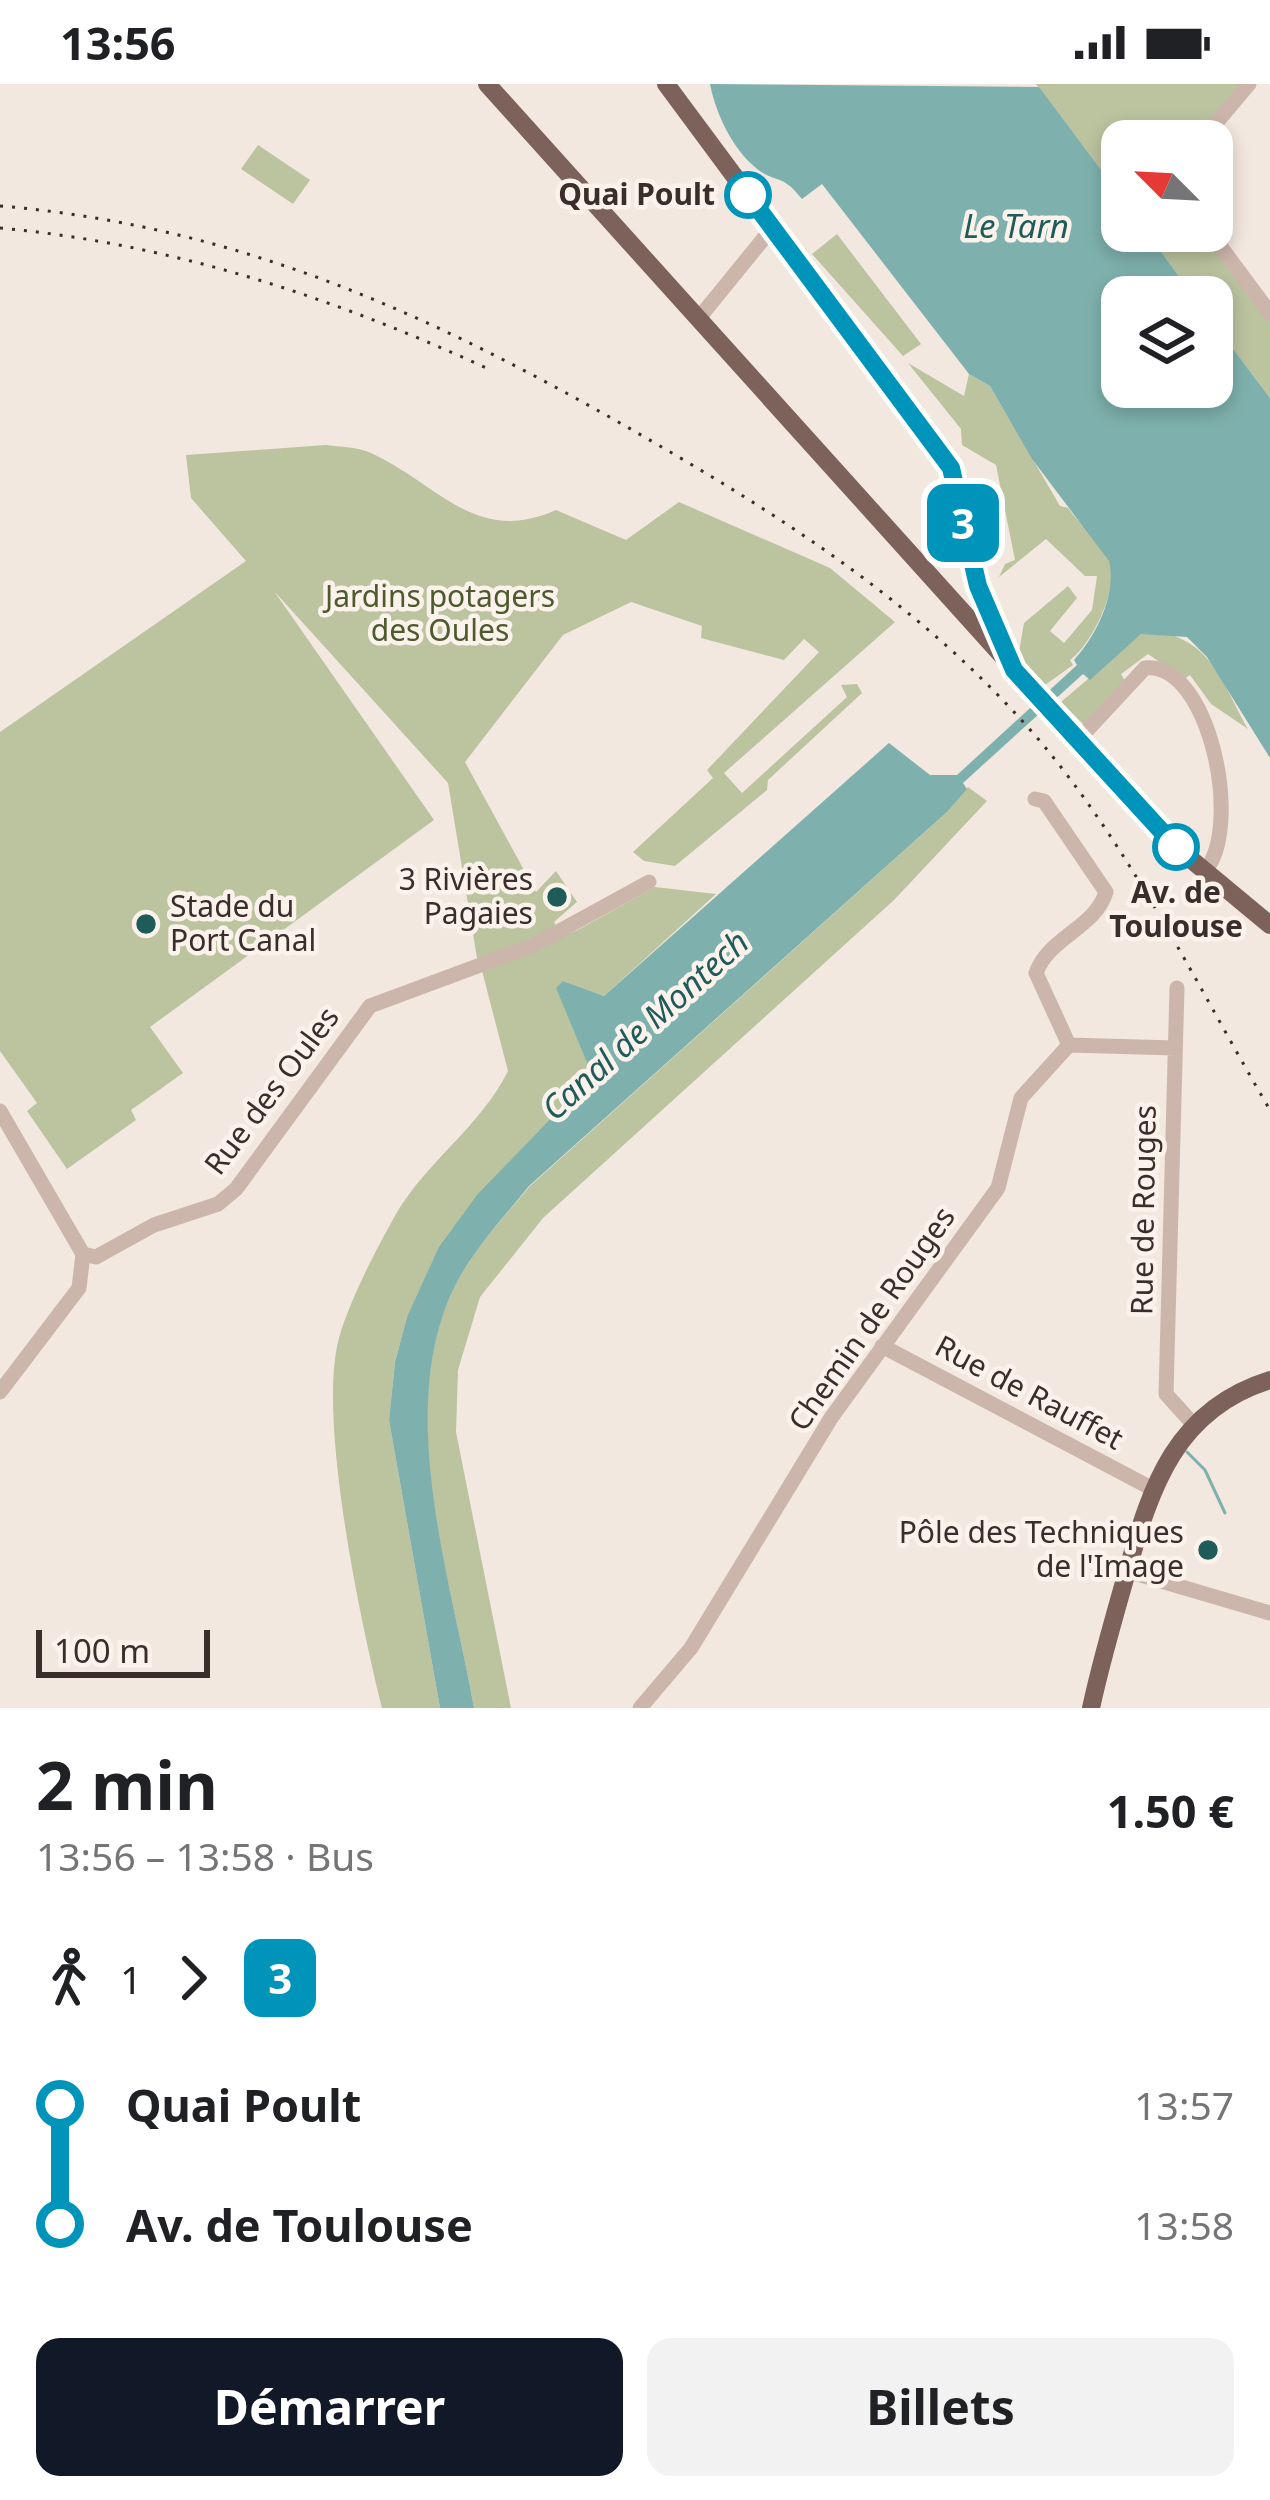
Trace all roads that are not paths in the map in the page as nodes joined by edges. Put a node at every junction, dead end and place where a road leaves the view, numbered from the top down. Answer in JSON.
{"nodes":[{"id":1,"x":487,"y":84,"type":"edge"},
{"id":2,"x":666,"y":84,"type":"edge"},
{"id":3,"x":1249,"y":84,"type":"edge"},
{"id":4,"x":1219,"y":120,"type":"edge"},
{"id":5,"x":772,"y":227,"type":"junction"},
{"id":6,"x":1225,"y":252,"type":"edge"},
{"id":7,"x":1270,"y":313,"type":"edge"},
{"id":8,"x":699,"y":318,"type":"junction"},
{"id":9,"x":977,"y":576,"type":"junction"},
{"id":10,"x":938,"y":587,"type":"junction"},
{"id":11,"x":1014,"y":670,"type":"junction"},
{"id":12,"x":1080,"y":738,"type":"junction"},
{"id":13,"x":1035,"y":799,"type":"dead end"},
{"id":14,"x":1205,"y":871,"type":"junction"},
{"id":15,"x":649,"y":882,"type":"dead end"},
{"id":16,"x":1270,"y":925,"type":"edge"},
{"id":17,"x":1177,"y":988,"type":"dead end"},
{"id":18,"x":1070,"y":1045,"type":"junction"},
{"id":19,"x":1175,"y":1048,"type":"junction"},
{"id":20,"x":0,"y":1111,"type":"edge"},
{"id":21,"x":83,"y":1254,"type":"junction"},
{"id":22,"x":882,"y":1346,"type":"junction"},
{"id":23,"x":1270,"y":1380,"type":"edge"},
{"id":24,"x":0,"y":1393,"type":"edge"},
{"id":25,"x":1193,"y":1424,"type":"junction"},
{"id":26,"x":1151,"y":1488,"type":"junction"},
{"id":27,"x":1127,"y":1571,"type":"junction"},
{"id":28,"x":1264,"y":1611,"type":"edge"},
{"id":29,"x":640,"y":1708,"type":"edge"},
{"id":30,"x":1090,"y":1708,"type":"edge"}],
"edges":[{"from":1,"to":8,"type":"main road"},
{"from":2,"to":5,"type":"main road"},
{"from":3,"to":4,"type":"street"},
{"from":5,"to":8,"type":"street"},
{"from":5,"to":9,"type":"main road"},
{"from":6,"to":7,"type":"street"},
{"from":8,"to":10,"type":"main road"},
{"from":9,"to":10,"type":"main road"},
{"from":9,"to":11,"type":"main road"},
{"from":10,"to":11,"type":"main road"},
{"from":11,"to":12,"type":"main road"},
{"from":12,"to":14,"type":"main road"},
{"from":12,"to":14,"type":"street"},
{"from":13,"to":18,"type":"street"},
{"from":14,"to":16,"type":"main road"},
{"from":15,"to":21,"type":"street","name":"Rue des Oules"},
{"from":17,"to":19,"type":"street","name":"Rue de Rouges"},
{"from":18,"to":19,"type":"street"},
{"from":18,"to":22,"type":"street","name":"Chemin de Rouges"},
{"from":19,"to":25,"type":"street","name":"Rue de Rouges"},
{"from":20,"to":21,"type":"street"},
{"from":21,"to":24,"type":"street"},
{"from":22,"to":26,"type":"street","name":"Rue de Rauffet"},
{"from":22,"to":29,"type":"street","name":"Chemin de Rouges"},
{"from":23,"to":25,"type":"main road"},
{"from":25,"to":26,"type":"main road"},
{"from":26,"to":27,"type":"main road"},
{"from":27,"to":28,"type":"street"},
{"from":27,"to":30,"type":"main road"}]}
